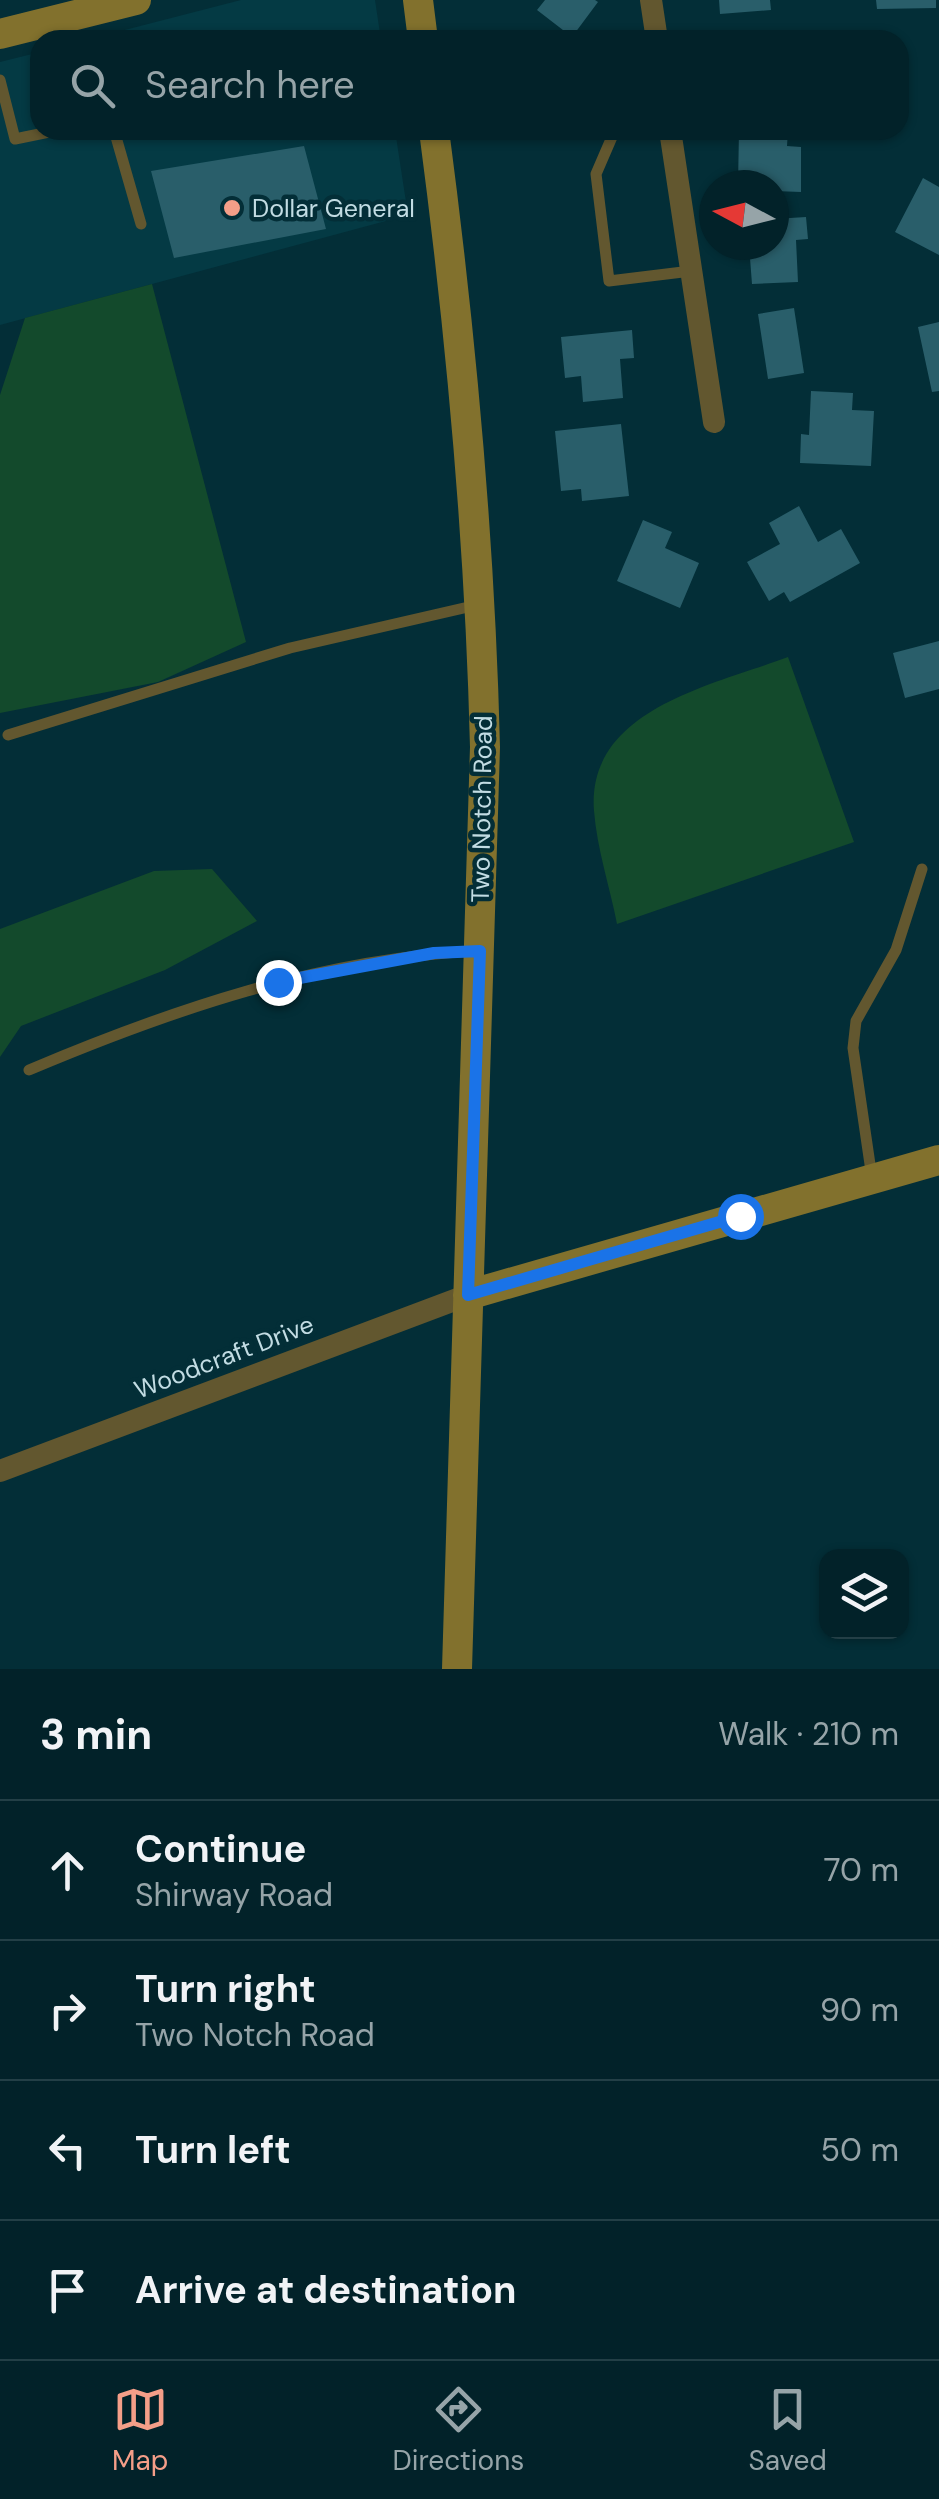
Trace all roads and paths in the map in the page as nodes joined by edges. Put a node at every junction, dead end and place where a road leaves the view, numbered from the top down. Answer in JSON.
{"nodes":[{"id":1,"x":136,"y":0,"type":"edge"},
{"id":2,"x":418,"y":0,"type":"edge"},
{"id":3,"x":651,"y":0,"type":"edge"},
{"id":4,"x":422,"y":30,"type":"edge"},
{"id":5,"x":656,"y":30,"type":"edge"},
{"id":6,"x":0,"y":34,"type":"edge"},
{"id":7,"x":0,"y":80,"type":"edge"},
{"id":8,"x":30,"y":136,"type":"edge"},
{"id":9,"x":117,"y":140,"type":"edge"},
{"id":10,"x":435,"y":140,"type":"edge"},
{"id":11,"x":611,"y":140,"type":"edge"},
{"id":12,"x":671,"y":140,"type":"edge"},
{"id":13,"x":141,"y":224,"type":"dead end"},
{"id":14,"x":691,"y":272,"type":"junction"},
{"id":15,"x":714,"y":422,"type":"dead end"},
{"id":16,"x":482,"y":604,"type":"junction"},
{"id":17,"x":8,"y":734,"type":"dead end"},
{"id":18,"x":922,"y":868,"type":"dead end"},
{"id":19,"x":480,"y":951,"type":"junction"},
{"id":20,"x":29,"y":1070,"type":"dead end"},
{"id":21,"x":939,"y":1160,"type":"edge"},
{"id":22,"x":872,"y":1178,"type":"junction"},
{"id":23,"x":468,"y":1295,"type":"junction"},
{"id":24,"x":0,"y":1471,"type":"edge"},
{"id":25,"x":457,"y":1669,"type":"edge"}],
"edges":[{"from":1,"to":6,"type":"street"},
{"from":2,"to":4,"type":"street"},
{"from":3,"to":5,"type":"street"},
{"from":7,"to":8,"type":"lane"},
{"from":9,"to":13,"type":"lane"},
{"from":10,"to":16,"type":"street","name":"Two Notch Road"},
{"from":11,"to":14,"type":"lane"},
{"from":12,"to":14,"type":"street"},
{"from":14,"to":15,"type":"street"},
{"from":16,"to":17,"type":"lane"},
{"from":16,"to":19,"type":"street","name":"Two Notch Road"},
{"from":18,"to":22,"type":"lane"},
{"from":19,"to":20,"type":"lane"},
{"from":19,"to":23,"type":"street","name":"Two Notch Road"},
{"from":21,"to":22,"type":"street"},
{"from":22,"to":23,"type":"street"},
{"from":23,"to":24,"type":"street","name":"Woodcraft Drive"},
{"from":23,"to":25,"type":"street","name":"Two Notch Road"}]}
